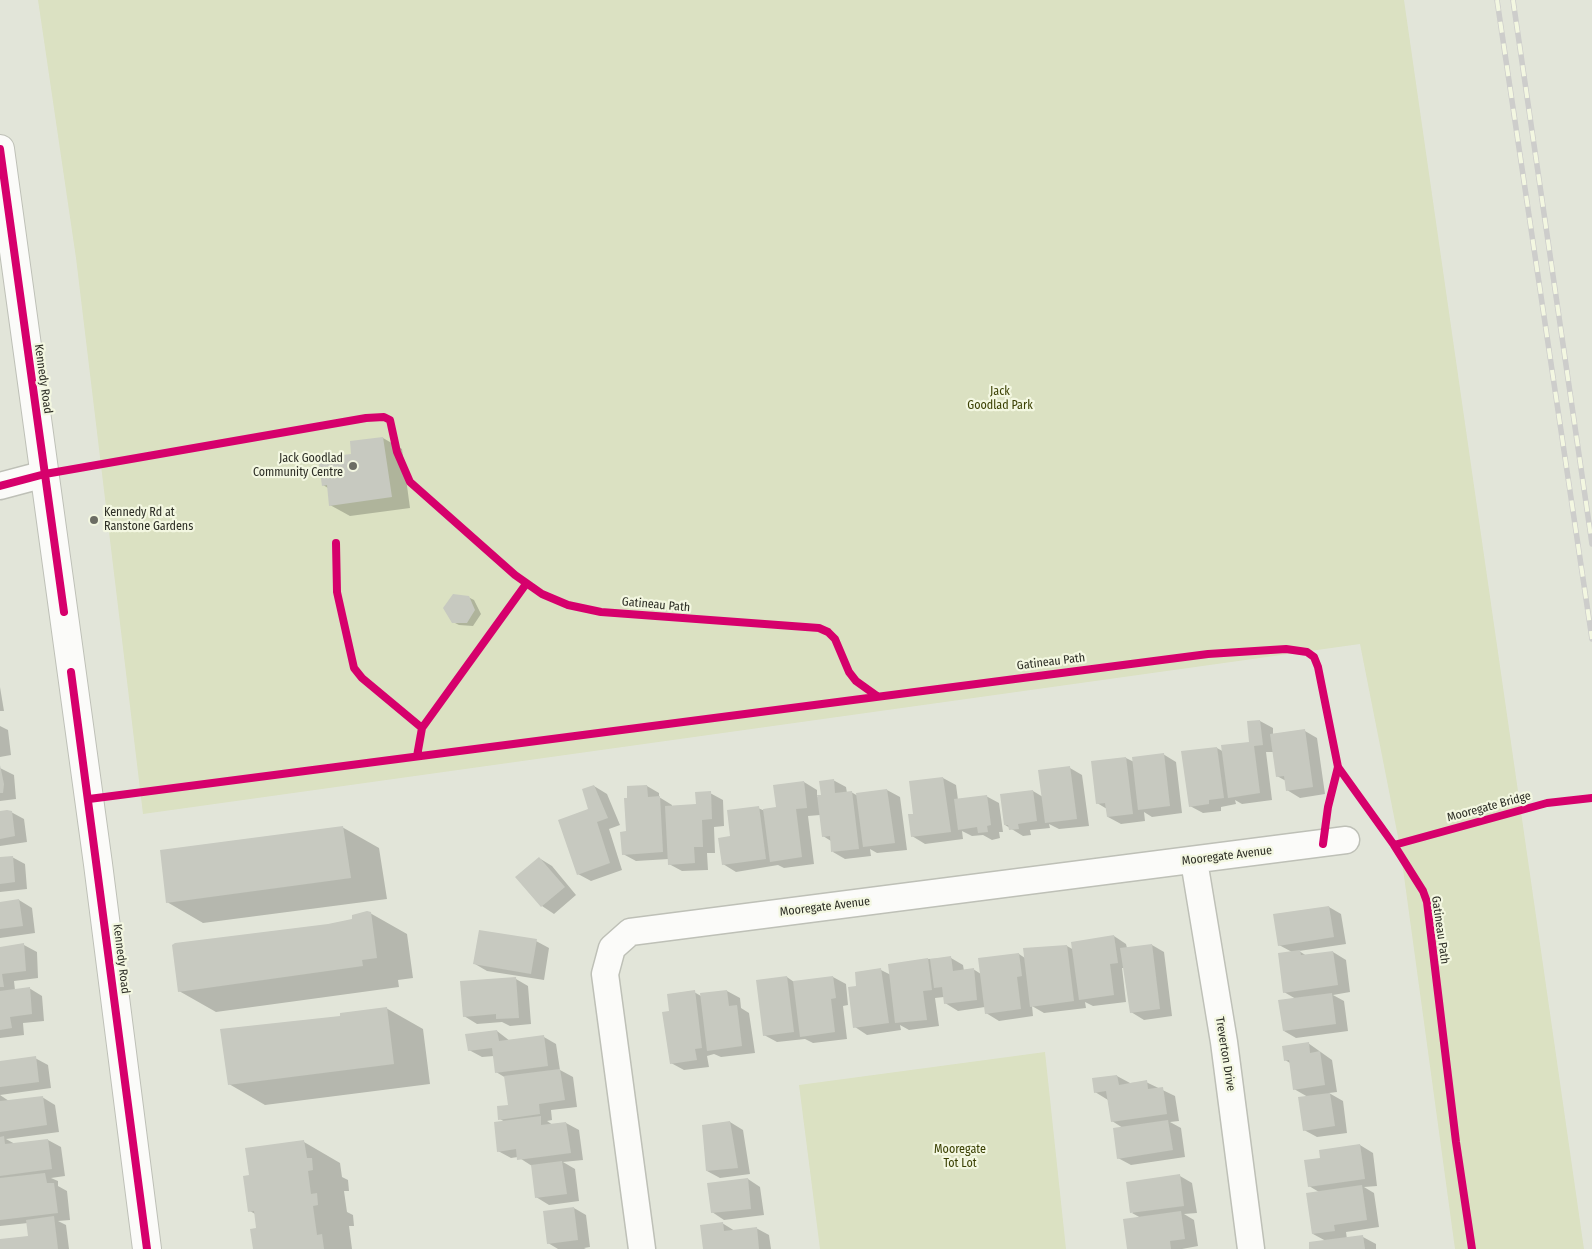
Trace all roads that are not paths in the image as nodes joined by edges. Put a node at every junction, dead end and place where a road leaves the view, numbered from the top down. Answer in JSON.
{"nodes":[{"id":1,"x":0,"y":149,"type":"edge"},
{"id":2,"x":44,"y":474,"type":"junction"},
{"id":3,"x":0,"y":486,"type":"edge"},
{"id":4,"x":1346,"y":840,"type":"dead end"},
{"id":5,"x":1194,"y":861,"type":"junction"},
{"id":6,"x":147,"y":1249,"type":"edge"},
{"id":7,"x":642,"y":1249,"type":"edge"},
{"id":8,"x":1251,"y":1249,"type":"edge"}],
"edges":[{"from":1,"to":2,"type":"main road","name":"Kennedy Road"},
{"from":2,"to":3,"type":"street"},
{"from":2,"to":6,"type":"main road","name":"Kennedy Road"},
{"from":4,"to":5,"type":"street","name":"Mooregate Avenue"},
{"from":5,"to":7,"type":"street","name":"Mooregate Avenue"},
{"from":5,"to":8,"type":"street","name":"Treverton Drive"}]}
